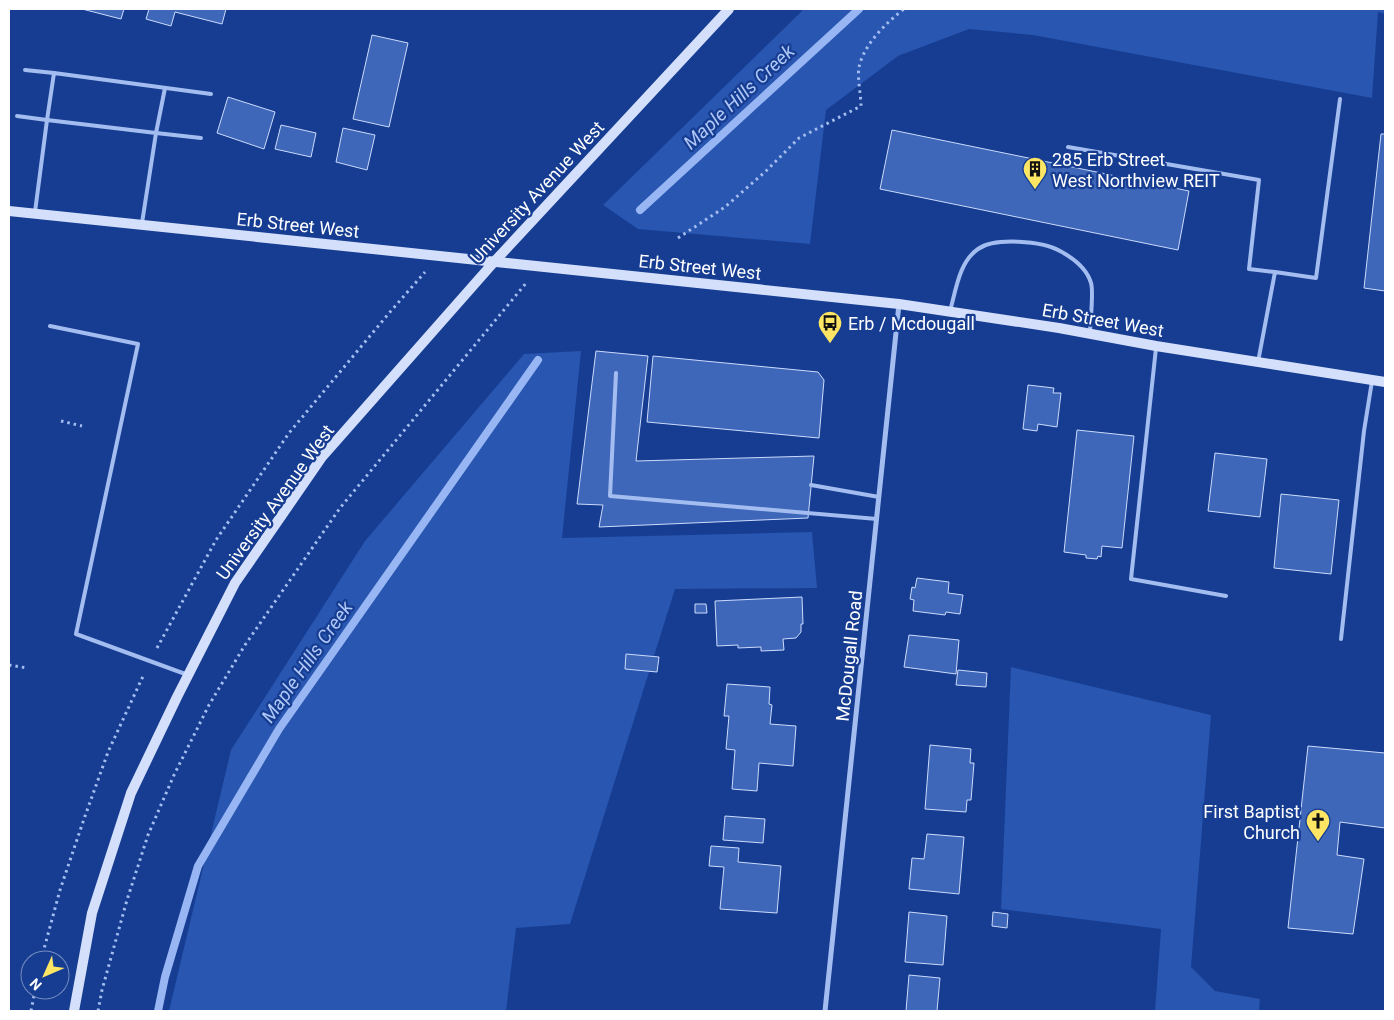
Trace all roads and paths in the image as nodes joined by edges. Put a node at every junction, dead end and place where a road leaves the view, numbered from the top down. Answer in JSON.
{"nodes":[{"id":1,"x":729,"y":9,"type":"edge"},
{"id":2,"x":904,"y":9,"type":"edge"},
{"id":3,"x":25,"y":70,"type":"dead end"},
{"id":4,"x":54,"y":73,"type":"junction"},
{"id":5,"x":165,"y":88,"type":"junction"},
{"id":6,"x":211,"y":94,"type":"dead end"},
{"id":7,"x":1340,"y":99,"type":"dead end"},
{"id":8,"x":17,"y":116,"type":"dead end"},
{"id":9,"x":47,"y":120,"type":"junction"},
{"id":10,"x":156,"y":133,"type":"junction"},
{"id":11,"x":200,"y":138,"type":"dead end"},
{"id":12,"x":1068,"y":147,"type":"dead end"},
{"id":13,"x":9,"y":211,"type":"edge"},
{"id":14,"x":35,"y":214,"type":"junction"},
{"id":15,"x":142,"y":225,"type":"junction"},
{"id":16,"x":678,"y":238,"type":"dead end"},
{"id":17,"x":494,"y":262,"type":"junction"},
{"id":18,"x":540,"y":267,"type":"junction"},
{"id":19,"x":1275,"y":272,"type":"junction"},
{"id":20,"x":899,"y":304,"type":"junction"},
{"id":21,"x":950,"y":311,"type":"junction"},
{"id":22,"x":50,"y":326,"type":"dead end"},
{"id":23,"x":1090,"y":333,"type":"junction"},
{"id":24,"x":1156,"y":346,"type":"junction"},
{"id":25,"x":1258,"y":362,"type":"junction"},
{"id":26,"x":616,"y":373,"type":"dead end"},
{"id":27,"x":1372,"y":380,"type":"junction"},
{"id":28,"x":1385,"y":382,"type":"edge"},
{"id":29,"x":61,"y":421,"type":"dead end"},
{"id":30,"x":82,"y":426,"type":"dead end"},
{"id":31,"x":811,"y":485,"type":"dead end"},
{"id":32,"x":879,"y":497,"type":"junction"},
{"id":33,"x":877,"y":519,"type":"junction"},
{"id":34,"x":1226,"y":596,"type":"dead end"},
{"id":35,"x":1341,"y":639,"type":"dead end"},
{"id":36,"x":9,"y":665,"type":"edge"},
{"id":37,"x":27,"y":668,"type":"dead end"},
{"id":38,"x":188,"y":675,"type":"junction"},
{"id":39,"x":74,"y":1011,"type":"edge"},
{"id":40,"x":98,"y":1011,"type":"edge"},
{"id":41,"x":825,"y":1011,"type":"edge"}],
"edges":[{"from":1,"to":17,"type":"main road","name":"University Avenue West"},
{"from":2,"to":16,"type":"path"},
{"from":3,"to":4,"type":"lane"},
{"from":4,"to":5,"type":"lane"},
{"from":4,"to":9,"type":"lane"},
{"from":5,"to":6,"type":"lane"},
{"from":5,"to":10,"type":"lane"},
{"from":7,"to":19,"type":"lane"},
{"from":8,"to":9,"type":"lane"},
{"from":9,"to":10,"type":"lane"},
{"from":9,"to":14,"type":"lane"},
{"from":10,"to":11,"type":"lane"},
{"from":10,"to":15,"type":"lane"},
{"from":12,"to":19,"type":"lane"},
{"from":13,"to":14,"type":"main road","name":"Erb Street West"},
{"from":14,"to":15,"type":"main road","name":"Erb Street West"},
{"from":15,"to":17,"type":"main road","name":"Erb Street West"},
{"from":17,"to":18,"type":"main road","name":"Erb Street West"},
{"from":17,"to":38,"type":"main road","name":"University Avenue West"},
{"from":18,"to":20,"type":"main road","name":"Erb Street West"},
{"from":18,"to":40,"type":"path"},
{"from":19,"to":25,"type":"lane"},
{"from":20,"to":21,"type":"main road","name":"Erb Street West"},
{"from":20,"to":32,"type":"street","name":"McDougall Road"},
{"from":21,"to":23,"type":"main road","name":"Erb Street West"},
{"from":21,"to":23,"type":"lane"},
{"from":22,"to":38,"type":"lane"},
{"from":23,"to":24,"type":"main road","name":"Erb Street West"},
{"from":24,"to":25,"type":"main road","name":"Erb Street West"},
{"from":24,"to":34,"type":"lane"},
{"from":25,"to":27,"type":"main road","name":"Erb Street West"},
{"from":26,"to":33,"type":"lane"},
{"from":27,"to":28,"type":"main road","name":"Erb Street West"},
{"from":27,"to":35,"type":"lane"},
{"from":29,"to":30,"type":"path"},
{"from":31,"to":32,"type":"lane"},
{"from":32,"to":33,"type":"street","name":"McDougall Road"},
{"from":33,"to":41,"type":"street","name":"McDougall Road"},
{"from":36,"to":37,"type":"path"},
{"from":38,"to":39,"type":"main road","name":"University Avenue West"}]}
